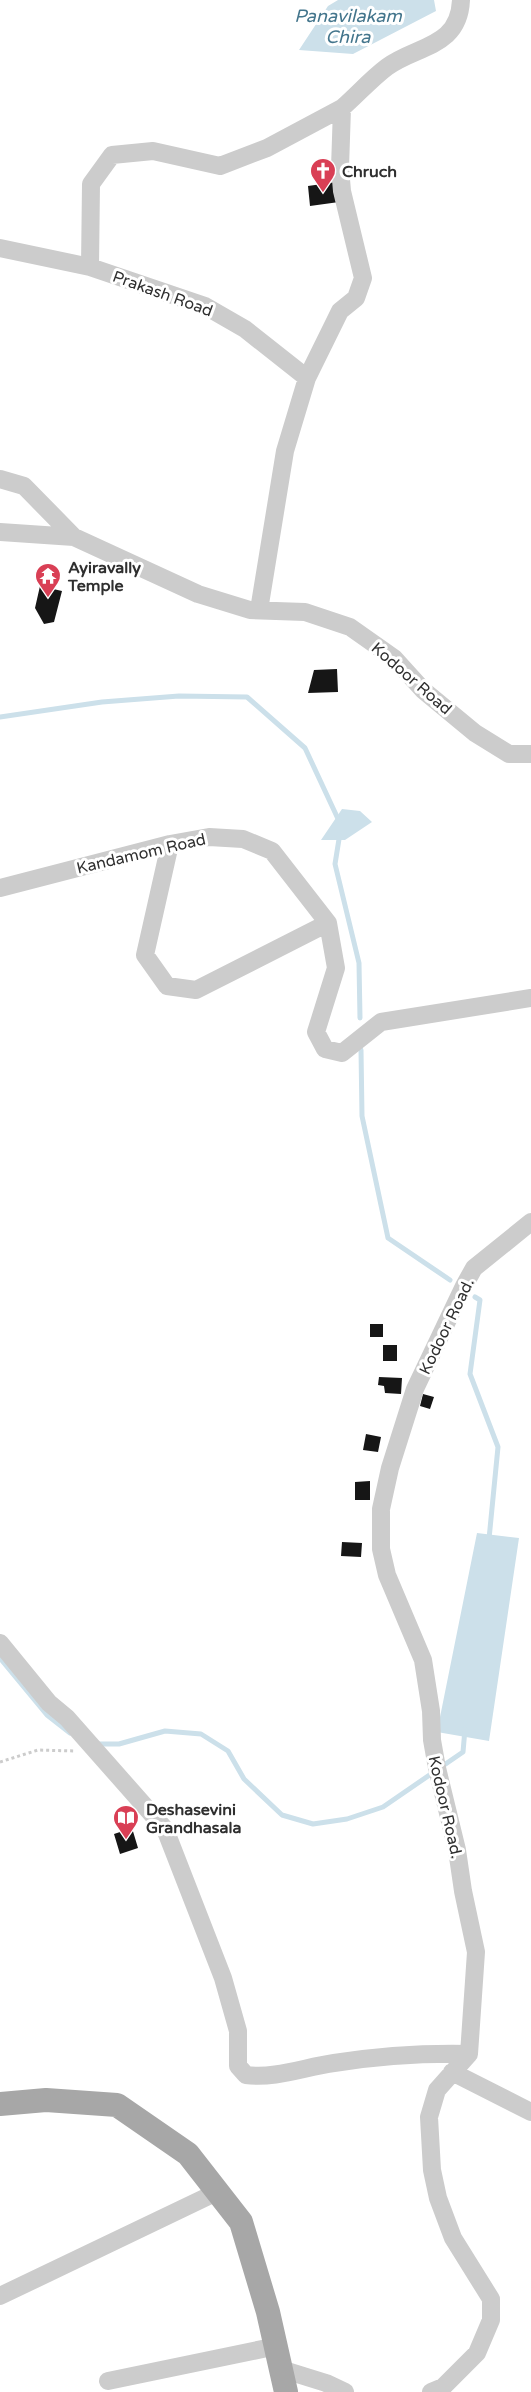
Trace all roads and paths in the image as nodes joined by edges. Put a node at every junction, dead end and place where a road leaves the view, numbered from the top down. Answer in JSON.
{"nodes":[{"id":1,"x":461,"y":0,"type":"edge"},
{"id":2,"x":342,"y":108,"type":"junction"},
{"id":3,"x":0,"y":248,"type":"edge"},
{"id":4,"x":90,"y":267,"type":"junction"},
{"id":5,"x":307,"y":378,"type":"junction"},
{"id":6,"x":0,"y":479,"type":"edge"},
{"id":7,"x":0,"y":532,"type":"edge"},
{"id":8,"x":74,"y":537,"type":"junction"},
{"id":9,"x":259,"y":610,"type":"junction"},
{"id":10,"x":531,"y":754,"type":"edge"},
{"id":11,"x":170,"y":844,"type":"junction"},
{"id":12,"x":0,"y":888,"type":"edge"},
{"id":13,"x":328,"y":923,"type":"junction"},
{"id":14,"x":531,"y":998,"type":"edge"},
{"id":15,"x":531,"y":1222,"type":"edge"},
{"id":16,"x":0,"y":1643,"type":"edge"},
{"id":17,"x":91,"y":1745,"type":"junction"},
{"id":18,"x":0,"y":1761,"type":"edge"},
{"id":19,"x":469,"y":2054,"type":"junction"},
{"id":20,"x":452,"y":2072,"type":"junction"},
{"id":21,"x":0,"y":2104,"type":"edge"},
{"id":22,"x":531,"y":2112,"type":"edge"},
{"id":23,"x":218,"y":2192,"type":"junction"},
{"id":24,"x":0,"y":2296,"type":"edge"},
{"id":25,"x":281,"y":2369,"type":"edge"},
{"id":26,"x":108,"y":2381,"type":"dead end"},
{"id":27,"x":345,"y":2392,"type":"edge"},
{"id":28,"x":431,"y":2392,"type":"edge"}],
"edges":[{"from":1,"to":2,"type":"street"},
{"from":2,"to":4,"type":"street"},
{"from":2,"to":5,"type":"street"},
{"from":3,"to":4,"type":"street","name":"Prakash Road"},
{"from":4,"to":5,"type":"street","name":"Prakash Road"},
{"from":5,"to":9,"type":"street"},
{"from":6,"to":8,"type":"street","name":"Kodoor Road"},
{"from":7,"to":8,"type":"street"},
{"from":8,"to":9,"type":"street","name":"Kodoor Road"},
{"from":9,"to":10,"type":"street","name":"Kodoor Road"},
{"from":11,"to":12,"type":"street","name":"Kandamom Road"},
{"from":11,"to":13,"type":"street","name":"Kandamom Road"},
{"from":11,"to":13,"type":"street"},
{"from":13,"to":14,"type":"street","name":"Kandamom Road"},
{"from":15,"to":19,"type":"street","name":"Kodoor Road."},
{"from":16,"to":17,"type":"street"},
{"from":17,"to":18,"type":"path"},
{"from":17,"to":19,"type":"street"},
{"from":19,"to":20,"type":"street"},
{"from":20,"to":22,"type":"street"},
{"from":20,"to":28,"type":"street"},
{"from":21,"to":23,"type":"main road"},
{"from":23,"to":24,"type":"street"},
{"from":23,"to":25,"type":"main road"},
{"from":25,"to":26,"type":"street"},
{"from":25,"to":27,"type":"street"}]}
